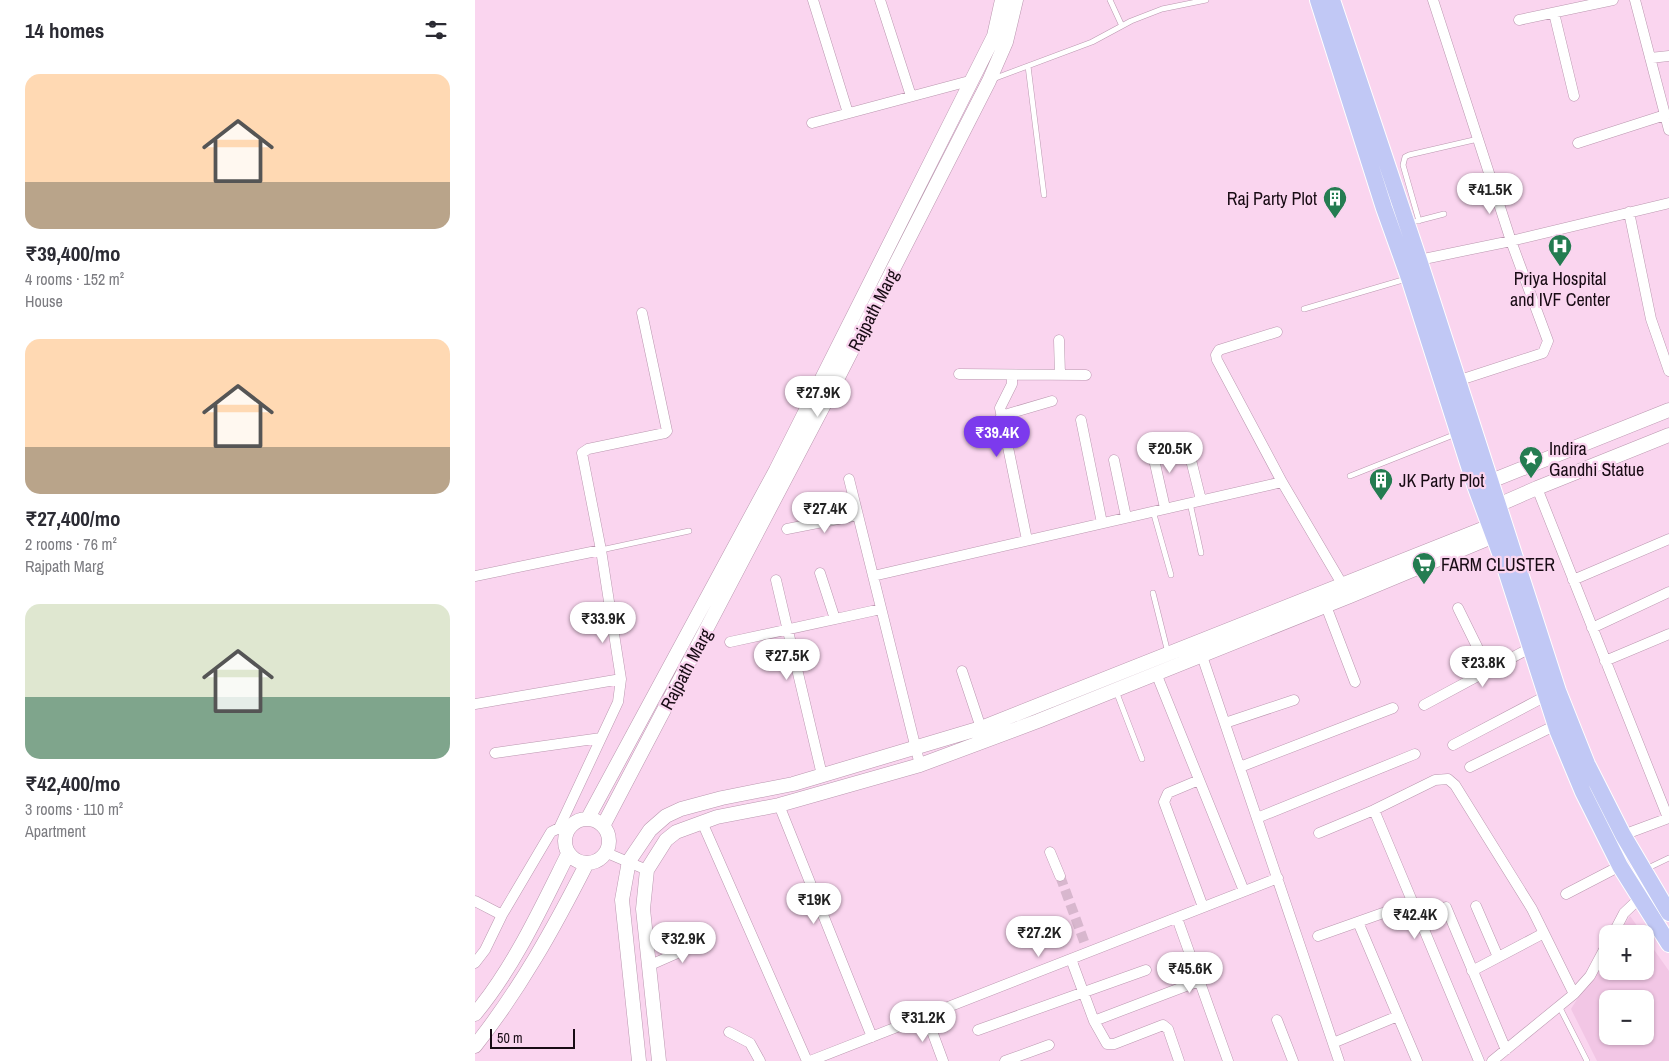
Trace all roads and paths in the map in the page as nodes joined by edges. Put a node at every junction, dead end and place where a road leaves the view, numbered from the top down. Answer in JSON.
{"nodes":[{"id":1,"x":813,"y":0,"type":"edge"},
{"id":2,"x":880,"y":0,"type":"edge"},
{"id":3,"x":1002,"y":0,"type":"edge"},
{"id":4,"x":1016,"y":0,"type":"edge"},
{"id":5,"x":1110,"y":0,"type":"edge"},
{"id":6,"x":1207,"y":0,"type":"edge"},
{"id":7,"x":1319,"y":0,"type":"edge"},
{"id":8,"x":1332,"y":0,"type":"edge"},
{"id":9,"x":1433,"y":0,"type":"edge"},
{"id":10,"x":1613,"y":0,"type":"edge"},
{"id":11,"x":1635,"y":0,"type":"edge"},
{"id":12,"x":1554,"y":13,"type":"junction"},
{"id":13,"x":1519,"y":20,"type":"dead end"},
{"id":14,"x":1122,"y":26,"type":"junction"},
{"id":15,"x":1669,"y":56,"type":"edge"},
{"id":16,"x":1650,"y":58,"type":"junction"},
{"id":17,"x":1028,"y":66,"type":"junction"},
{"id":18,"x":978,"y":83,"type":"junction"},
{"id":19,"x":911,"y":96,"type":"junction"},
{"id":20,"x":1574,"y":96,"type":"dead end"},
{"id":21,"x":849,"y":114,"type":"junction"},
{"id":22,"x":1665,"y":115,"type":"junction"},
{"id":23,"x":812,"y":123,"type":"dead end"},
{"id":24,"x":1669,"y":130,"type":"edge"},
{"id":25,"x":1479,"y":139,"type":"junction"},
{"id":26,"x":1578,"y":143,"type":"dead end"},
{"id":27,"x":1044,"y":195,"type":"dead end"},
{"id":28,"x":1669,"y":203,"type":"edge"},
{"id":29,"x":1629,"y":212,"type":"junction"},
{"id":30,"x":1444,"y":214,"type":"dead end"},
{"id":31,"x":1413,"y":222,"type":"junction"},
{"id":32,"x":1511,"y":241,"type":"junction"},
{"id":33,"x":1419,"y":260,"type":"junction"},
{"id":34,"x":1409,"y":278,"type":"junction"},
{"id":35,"x":1304,"y":309,"type":"dead end"},
{"id":36,"x":642,"y":314,"type":"dead end"},
{"id":37,"x":1277,"y":332,"type":"dead end"},
{"id":38,"x":1059,"y":340,"type":"dead end"},
{"id":39,"x":1669,"y":371,"type":"edge"},
{"id":40,"x":959,"y":374,"type":"dead end"},
{"id":41,"x":1012,"y":375,"type":"junction"},
{"id":42,"x":1060,"y":375,"type":"junction"},
{"id":43,"x":1086,"y":375,"type":"dead end"},
{"id":44,"x":1457,"y":381,"type":"junction"},
{"id":45,"x":1052,"y":401,"type":"dead end"},
{"id":46,"x":1669,"y":410,"type":"edge"},
{"id":47,"x":1001,"y":416,"type":"junction"},
{"id":48,"x":1081,"y":420,"type":"dead end"},
{"id":49,"x":1458,"y":433,"type":"junction"},
{"id":50,"x":1669,"y":435,"type":"edge"},
{"id":51,"x":1186,"y":440,"type":"dead end"},
{"id":52,"x":1151,"y":446,"type":"dead end"},
{"id":53,"x":1115,"y":460,"type":"dead end"},
{"id":54,"x":1350,"y":476,"type":"dead end"},
{"id":55,"x":849,"y":479,"type":"dead end"},
{"id":56,"x":1492,"y":481,"type":"junction"},
{"id":57,"x":1282,"y":482,"type":"junction"},
{"id":58,"x":1476,"y":488,"type":"junction"},
{"id":59,"x":1537,"y":488,"type":"junction"},
{"id":60,"x":1201,"y":500,"type":"junction"},
{"id":61,"x":1190,"y":503,"type":"junction"},
{"id":62,"x":1165,"y":508,"type":"junction"},
{"id":63,"x":1153,"y":511,"type":"junction"},
{"id":64,"x":858,"y":515,"type":"junction"},
{"id":65,"x":1126,"y":517,"type":"junction"},
{"id":66,"x":1492,"y":519,"type":"junction"},
{"id":67,"x":1102,"y":523,"type":"junction"},
{"id":68,"x":787,"y":529,"type":"dead end"},
{"id":69,"x":689,"y":530,"type":"dead end"},
{"id":70,"x":1669,"y":539,"type":"edge"},
{"id":71,"x":1027,"y":540,"type":"junction"},
{"id":72,"x":601,"y":550,"type":"junction"},
{"id":73,"x":1201,"y":552,"type":"dead end"},
{"id":74,"x":820,"y":573,"type":"dead end"},
{"id":75,"x":1171,"y":575,"type":"dead end"},
{"id":76,"x":475,"y":576,"type":"edge"},
{"id":77,"x":873,"y":576,"type":"junction"},
{"id":78,"x":776,"y":580,"type":"dead end"},
{"id":79,"x":1573,"y":580,"type":"junction"},
{"id":80,"x":1346,"y":591,"type":"junction"},
{"id":81,"x":1669,"y":592,"type":"edge"},
{"id":82,"x":1153,"y":593,"type":"dead end"},
{"id":83,"x":1326,"y":606,"type":"junction"},
{"id":84,"x":1458,"y":608,"type":"dead end"},
{"id":85,"x":881,"y":609,"type":"junction"},
{"id":86,"x":835,"y":619,"type":"junction"},
{"id":87,"x":1592,"y":628,"type":"junction"},
{"id":88,"x":787,"y":630,"type":"junction"},
{"id":89,"x":1669,"y":634,"type":"edge"},
{"id":90,"x":730,"y":642,"type":"dead end"},
{"id":91,"x":1200,"y":648,"type":"junction"},
{"id":92,"x":1530,"y":648,"type":"junction"},
{"id":93,"x":1169,"y":654,"type":"junction"},
{"id":94,"x":1605,"y":661,"type":"junction"},
{"id":95,"x":961,"y":671,"type":"dead end"},
{"id":96,"x":1489,"y":671,"type":"junction"},
{"id":97,"x":1156,"y":673,"type":"junction"},
{"id":98,"x":621,"y":679,"type":"junction"},
{"id":99,"x":1355,"y":682,"type":"dead end"},
{"id":100,"x":1113,"y":683,"type":"junction"},
{"id":101,"x":1546,"y":696,"type":"junction"},
{"id":102,"x":1294,"y":700,"type":"dead end"},
{"id":103,"x":475,"y":704,"type":"edge"},
{"id":104,"x":1424,"y":705,"type":"dead end"},
{"id":105,"x":1393,"y":708,"type":"dead end"},
{"id":106,"x":1225,"y":723,"type":"junction"},
{"id":107,"x":1555,"y":726,"type":"junction"},
{"id":108,"x":981,"y":728,"type":"junction"},
{"id":109,"x":601,"y":738,"type":"junction"},
{"id":110,"x":1453,"y":745,"type":"dead end"},
{"id":111,"x":915,"y":748,"type":"junction"},
{"id":112,"x":495,"y":753,"type":"dead end"},
{"id":113,"x":1415,"y":754,"type":"dead end"},
{"id":114,"x":1142,"y":759,"type":"dead end"},
{"id":115,"x":920,"y":765,"type":"junction"},
{"id":116,"x":1240,"y":767,"type":"junction"},
{"id":117,"x":1470,"y":767,"type":"dead end"},
{"id":118,"x":822,"y":775,"type":"junction"},
{"id":119,"x":1199,"y":780,"type":"junction"},
{"id":120,"x":779,"y":805,"type":"junction"},
{"id":121,"x":1374,"y":810,"type":"junction"},
{"id":122,"x":588,"y":818,"type":"junction"},
{"id":123,"x":1257,"y":818,"type":"junction"},
{"id":124,"x":1668,"y":818,"type":"edge"},
{"id":125,"x":702,"y":822,"type":"junction"},
{"id":126,"x":603,"y":826,"type":"junction"},
{"id":127,"x":563,"y":829,"type":"junction"},
{"id":128,"x":1319,"y":833,"type":"dead end"},
{"id":129,"x":1623,"y":836,"type":"junction"},
{"id":130,"x":1050,"y":852,"type":"dead end"},
{"id":131,"x":607,"y":853,"type":"junction"},
{"id":132,"x":568,"y":854,"type":"junction"},
{"id":133,"x":1669,"y":858,"type":"edge"},
{"id":134,"x":629,"y":861,"type":"junction"},
{"id":135,"x":587,"y":863,"type":"junction"},
{"id":136,"x":1620,"y":866,"type":"junction"},
{"id":137,"x":647,"y":870,"type":"junction"},
{"id":138,"x":1643,"y":870,"type":"junction"},
{"id":139,"x":1059,"y":876,"type":"tunnel mouth"},
{"id":140,"x":1277,"y":878,"type":"junction"},
{"id":141,"x":1654,"y":888,"type":"junction"},
{"id":142,"x":1244,"y":891,"type":"junction"},
{"id":143,"x":1567,"y":894,"type":"dead end"},
{"id":144,"x":1639,"y":898,"type":"junction"},
{"id":145,"x":475,"y":901,"type":"edge"},
{"id":146,"x":1476,"y":906,"type":"dead end"},
{"id":147,"x":1203,"y":907,"type":"junction"},
{"id":148,"x":1446,"y":907,"type":"dead end"},
{"id":149,"x":1383,"y":913,"type":"dead end"},
{"id":150,"x":1669,"y":913,"type":"edge"},
{"id":151,"x":502,"y":915,"type":"junction"},
{"id":152,"x":1177,"y":918,"type":"junction"},
{"id":153,"x":1358,"y":922,"type":"junction"},
{"id":154,"x":1618,"y":925,"type":"edge"},
{"id":155,"x":1544,"y":933,"type":"junction"},
{"id":156,"x":1318,"y":936,"type":"dead end"},
{"id":157,"x":707,"y":940,"type":"dead end"},
{"id":158,"x":1669,"y":944,"type":"edge"},
{"id":159,"x":1499,"y":957,"type":"junction"},
{"id":160,"x":1599,"y":958,"type":"edge"},
{"id":161,"x":1071,"y":959,"type":"junction"},
{"id":162,"x":475,"y":963,"type":"edge"},
{"id":163,"x":648,"y":966,"type":"junction"},
{"id":164,"x":1145,"y":970,"type":"dead end"},
{"id":165,"x":1473,"y":971,"type":"junction"},
{"id":166,"x":1199,"y":981,"type":"junction"},
{"id":167,"x":1083,"y":994,"type":"junction"},
{"id":168,"x":1574,"y":994,"type":"junction"},
{"id":169,"x":1559,"y":1006,"type":"junction"},
{"id":170,"x":475,"y":1014,"type":"edge"},
{"id":171,"x":926,"y":1015,"type":"junction"},
{"id":172,"x":1397,"y":1016,"type":"junction"},
{"id":173,"x":1277,"y":1020,"type":"dead end"},
{"id":174,"x":1093,"y":1021,"type":"junction"},
{"id":175,"x":978,"y":1030,"type":"dead end"},
{"id":176,"x":729,"y":1032,"type":"dead end"},
{"id":177,"x":872,"y":1037,"type":"junction"},
{"id":178,"x":1333,"y":1043,"type":"junction"},
{"id":179,"x":1049,"y":1045,"type":"dead end"},
{"id":180,"x":475,"y":1046,"type":"edge"},
{"id":181,"x":1506,"y":1050,"type":"junction"},
{"id":182,"x":1022,"y":1058,"type":"edge"},
{"id":183,"x":639,"y":1061,"type":"edge"},
{"id":184,"x":659,"y":1061,"type":"edge"},
{"id":185,"x":760,"y":1061,"type":"edge"},
{"id":186,"x":808,"y":1061,"type":"edge"},
{"id":187,"x":943,"y":1061,"type":"edge"},
{"id":188,"x":1005,"y":1061,"type":"edge"},
{"id":189,"x":1179,"y":1061,"type":"edge"},
{"id":190,"x":1228,"y":1061,"type":"edge"},
{"id":191,"x":1293,"y":1061,"type":"edge"},
{"id":192,"x":1339,"y":1061,"type":"edge"},
{"id":193,"x":1417,"y":1061,"type":"edge"},
{"id":194,"x":1479,"y":1061,"type":"edge"},
{"id":195,"x":1492,"y":1061,"type":"edge"},
{"id":196,"x":1587,"y":1061,"type":"edge"}],
"edges":[{"from":1,"to":21,"type":"street"},
{"from":2,"to":19,"type":"street"},
{"from":3,"to":18,"type":"street","name":"Rajpath Marg"},
{"from":4,"to":18,"type":"street","name":"Rajpath Marg"},
{"from":5,"to":14,"type":"lane"},
{"from":6,"to":14,"type":"lane"},
{"from":7,"to":34,"type":"main road"},
{"from":8,"to":31,"type":"main road"},
{"from":9,"to":25,"type":"street"},
{"from":10,"to":12,"type":"street"},
{"from":11,"to":16,"type":"street"},
{"from":12,"to":13,"type":"street"},
{"from":12,"to":20,"type":"street"},
{"from":14,"to":17,"type":"lane"},
{"from":15,"to":16,"type":"street"},
{"from":16,"to":22,"type":"street"},
{"from":17,"to":18,"type":"lane"},
{"from":17,"to":27,"type":"lane"},
{"from":18,"to":19,"type":"street"},
{"from":18,"to":122,"type":"street","name":"Rajpath Marg"},
{"from":18,"to":126,"type":"street","name":"Rajpath Marg"},
{"from":19,"to":21,"type":"street"},
{"from":21,"to":23,"type":"street"},
{"from":22,"to":24,"type":"street"},
{"from":22,"to":26,"type":"street"},
{"from":25,"to":31,"type":"lane"},
{"from":25,"to":32,"type":"street"},
{"from":28,"to":29,"type":"street"},
{"from":29,"to":32,"type":"street"},
{"from":29,"to":39,"type":"street"},
{"from":30,"to":31,"type":"lane"},
{"from":31,"to":33,"type":"main road"},
{"from":32,"to":33,"type":"street"},
{"from":32,"to":44,"type":"street"},
{"from":33,"to":44,"type":"main road"},
{"from":34,"to":35,"type":"lane"},
{"from":34,"to":49,"type":"main road"},
{"from":36,"to":72,"type":"street"},
{"from":37,"to":57,"type":"street"},
{"from":38,"to":42,"type":"street"},
{"from":40,"to":41,"type":"street"},
{"from":41,"to":42,"type":"street"},
{"from":41,"to":47,"type":"street"},
{"from":42,"to":43,"type":"street"},
{"from":44,"to":56,"type":"main road"},
{"from":45,"to":47,"type":"street"},
{"from":46,"to":56,"type":"street"},
{"from":47,"to":71,"type":"street"},
{"from":48,"to":67,"type":"street"},
{"from":49,"to":54,"type":"lane"},
{"from":49,"to":58,"type":"main road"},
{"from":50,"to":59,"type":"street"},
{"from":51,"to":60,"type":"street"},
{"from":52,"to":62,"type":"street"},
{"from":53,"to":65,"type":"street"},
{"from":55,"to":64,"type":"street"},
{"from":56,"to":58,"type":"street"},
{"from":56,"to":66,"type":"main road"},
{"from":57,"to":60,"type":"street"},
{"from":57,"to":80,"type":"street"},
{"from":58,"to":66,"type":"main road"},
{"from":59,"to":66,"type":"street"},
{"from":59,"to":79,"type":"street"},
{"from":60,"to":61,"type":"street"},
{"from":61,"to":62,"type":"street"},
{"from":61,"to":73,"type":"lane"},
{"from":62,"to":63,"type":"street"},
{"from":63,"to":65,"type":"street"},
{"from":63,"to":75,"type":"lane"},
{"from":64,"to":68,"type":"street"},
{"from":64,"to":77,"type":"street"},
{"from":65,"to":67,"type":"street"},
{"from":66,"to":80,"type":"street"},
{"from":66,"to":92,"type":"main road"},
{"from":66,"to":129,"type":"main road"},
{"from":67,"to":71,"type":"street"},
{"from":69,"to":72,"type":"lane"},
{"from":70,"to":79,"type":"street"},
{"from":71,"to":77,"type":"street"},
{"from":72,"to":76,"type":"street"},
{"from":72,"to":98,"type":"street"},
{"from":74,"to":86,"type":"street"},
{"from":77,"to":85,"type":"street"},
{"from":78,"to":88,"type":"street"},
{"from":79,"to":87,"type":"street"},
{"from":80,"to":83,"type":"street"},
{"from":80,"to":91,"type":"street"},
{"from":81,"to":87,"type":"street"},
{"from":82,"to":93,"type":"lane"},
{"from":83,"to":91,"type":"street"},
{"from":83,"to":99,"type":"street"},
{"from":84,"to":96,"type":"street"},
{"from":85,"to":86,"type":"street"},
{"from":85,"to":111,"type":"street"},
{"from":86,"to":88,"type":"street"},
{"from":87,"to":94,"type":"street"},
{"from":88,"to":90,"type":"street"},
{"from":88,"to":118,"type":"street"},
{"from":89,"to":94,"type":"street"},
{"from":91,"to":93,"type":"street"},
{"from":91,"to":97,"type":"street"},
{"from":91,"to":106,"type":"street"},
{"from":92,"to":96,"type":"street"},
{"from":92,"to":101,"type":"main road"},
{"from":93,"to":100,"type":"street"},
{"from":94,"to":124,"type":"street"},
{"from":95,"to":108,"type":"street"},
{"from":96,"to":104,"type":"street"},
{"from":97,"to":100,"type":"street"},
{"from":97,"to":119,"type":"street"},
{"from":98,"to":103,"type":"street"},
{"from":98,"to":109,"type":"street"},
{"from":100,"to":108,"type":"street"},
{"from":100,"to":114,"type":"lane"},
{"from":100,"to":115,"type":"street"},
{"from":101,"to":107,"type":"main road"},
{"from":101,"to":110,"type":"street"},
{"from":102,"to":106,"type":"street"},
{"from":105,"to":116,"type":"street"},
{"from":106,"to":116,"type":"street"},
{"from":107,"to":117,"type":"street"},
{"from":107,"to":136,"type":"main road"},
{"from":108,"to":111,"type":"street"},
{"from":109,"to":112,"type":"street"},
{"from":109,"to":127,"type":"street"},
{"from":111,"to":115,"type":"street"},
{"from":111,"to":118,"type":"street"},
{"from":113,"to":123,"type":"street"},
{"from":115,"to":120,"type":"street"},
{"from":116,"to":123,"type":"street"},
{"from":118,"to":134,"type":"street"},
{"from":119,"to":142,"type":"street"},
{"from":119,"to":147,"type":"street"},
{"from":120,"to":125,"type":"street"},
{"from":120,"to":177,"type":"street"},
{"from":121,"to":128,"type":"street"},
{"from":121,"to":155,"type":"street"},
{"from":121,"to":194,"type":"street"},
{"from":122,"to":126,"type":"street"},
{"from":122,"to":127,"type":"street"},
{"from":123,"to":140,"type":"street"},
{"from":124,"to":129,"type":"street"},
{"from":125,"to":137,"type":"street"},
{"from":125,"to":186,"type":"street"},
{"from":126,"to":131,"type":"street"},
{"from":127,"to":132,"type":"street"},
{"from":127,"to":151,"type":"street"},
{"from":129,"to":138,"type":"main road"},
{"from":130,"to":139,"type":"street"},
{"from":131,"to":134,"type":"street"},
{"from":131,"to":135,"type":"street"},
{"from":132,"to":135,"type":"street"},
{"from":132,"to":170,"type":"street"},
{"from":133,"to":138,"type":"lane"},
{"from":134,"to":137,"type":"street"},
{"from":134,"to":183,"type":"street"},
{"from":135,"to":180,"type":"street"},
{"from":136,"to":143,"type":"street"},
{"from":136,"to":144,"type":"main road"},
{"from":137,"to":163,"type":"street"},
{"from":138,"to":141,"type":"main road"},
{"from":140,"to":142,"type":"street"},
{"from":140,"to":178,"type":"street"},
{"from":141,"to":144,"type":"street"},
{"from":141,"to":150,"type":"main road"},
{"from":142,"to":147,"type":"street"},
{"from":144,"to":154,"type":"street"},
{"from":144,"to":158,"type":"main road"},
{"from":145,"to":151,"type":"street"},
{"from":146,"to":159,"type":"street"},
{"from":147,"to":152,"type":"street"},
{"from":148,"to":165,"type":"street"},
{"from":149,"to":153,"type":"street"},
{"from":151,"to":162,"type":"street"},
{"from":152,"to":161,"type":"street"},
{"from":152,"to":166,"type":"street"},
{"from":153,"to":156,"type":"street"},
{"from":153,"to":172,"type":"street"},
{"from":155,"to":159,"type":"street"},
{"from":155,"to":168,"type":"street"},
{"from":157,"to":163,"type":"street"},
{"from":159,"to":165,"type":"street"},
{"from":160,"to":168,"type":"street"},
{"from":161,"to":167,"type":"street"},
{"from":161,"to":171,"type":"street"},
{"from":163,"to":184,"type":"street"},
{"from":164,"to":167,"type":"street"},
{"from":165,"to":181,"type":"street"},
{"from":166,"to":174,"type":"street"},
{"from":166,"to":190,"type":"street"},
{"from":167,"to":174,"type":"street"},
{"from":167,"to":175,"type":"street"},
{"from":168,"to":169,"type":"street"},
{"from":169,"to":181,"type":"street"},
{"from":169,"to":196,"type":"lane"},
{"from":171,"to":177,"type":"street"},
{"from":171,"to":187,"type":"street"},
{"from":172,"to":178,"type":"street"},
{"from":172,"to":193,"type":"street"},
{"from":173,"to":191,"type":"street"},
{"from":174,"to":189,"type":"street"},
{"from":176,"to":185,"type":"street"},
{"from":177,"to":186,"type":"street"},
{"from":178,"to":192,"type":"street"},
{"from":179,"to":182,"type":"street"},
{"from":181,"to":195,"type":"street"},
{"from":182,"to":188,"type":"street"}]}
